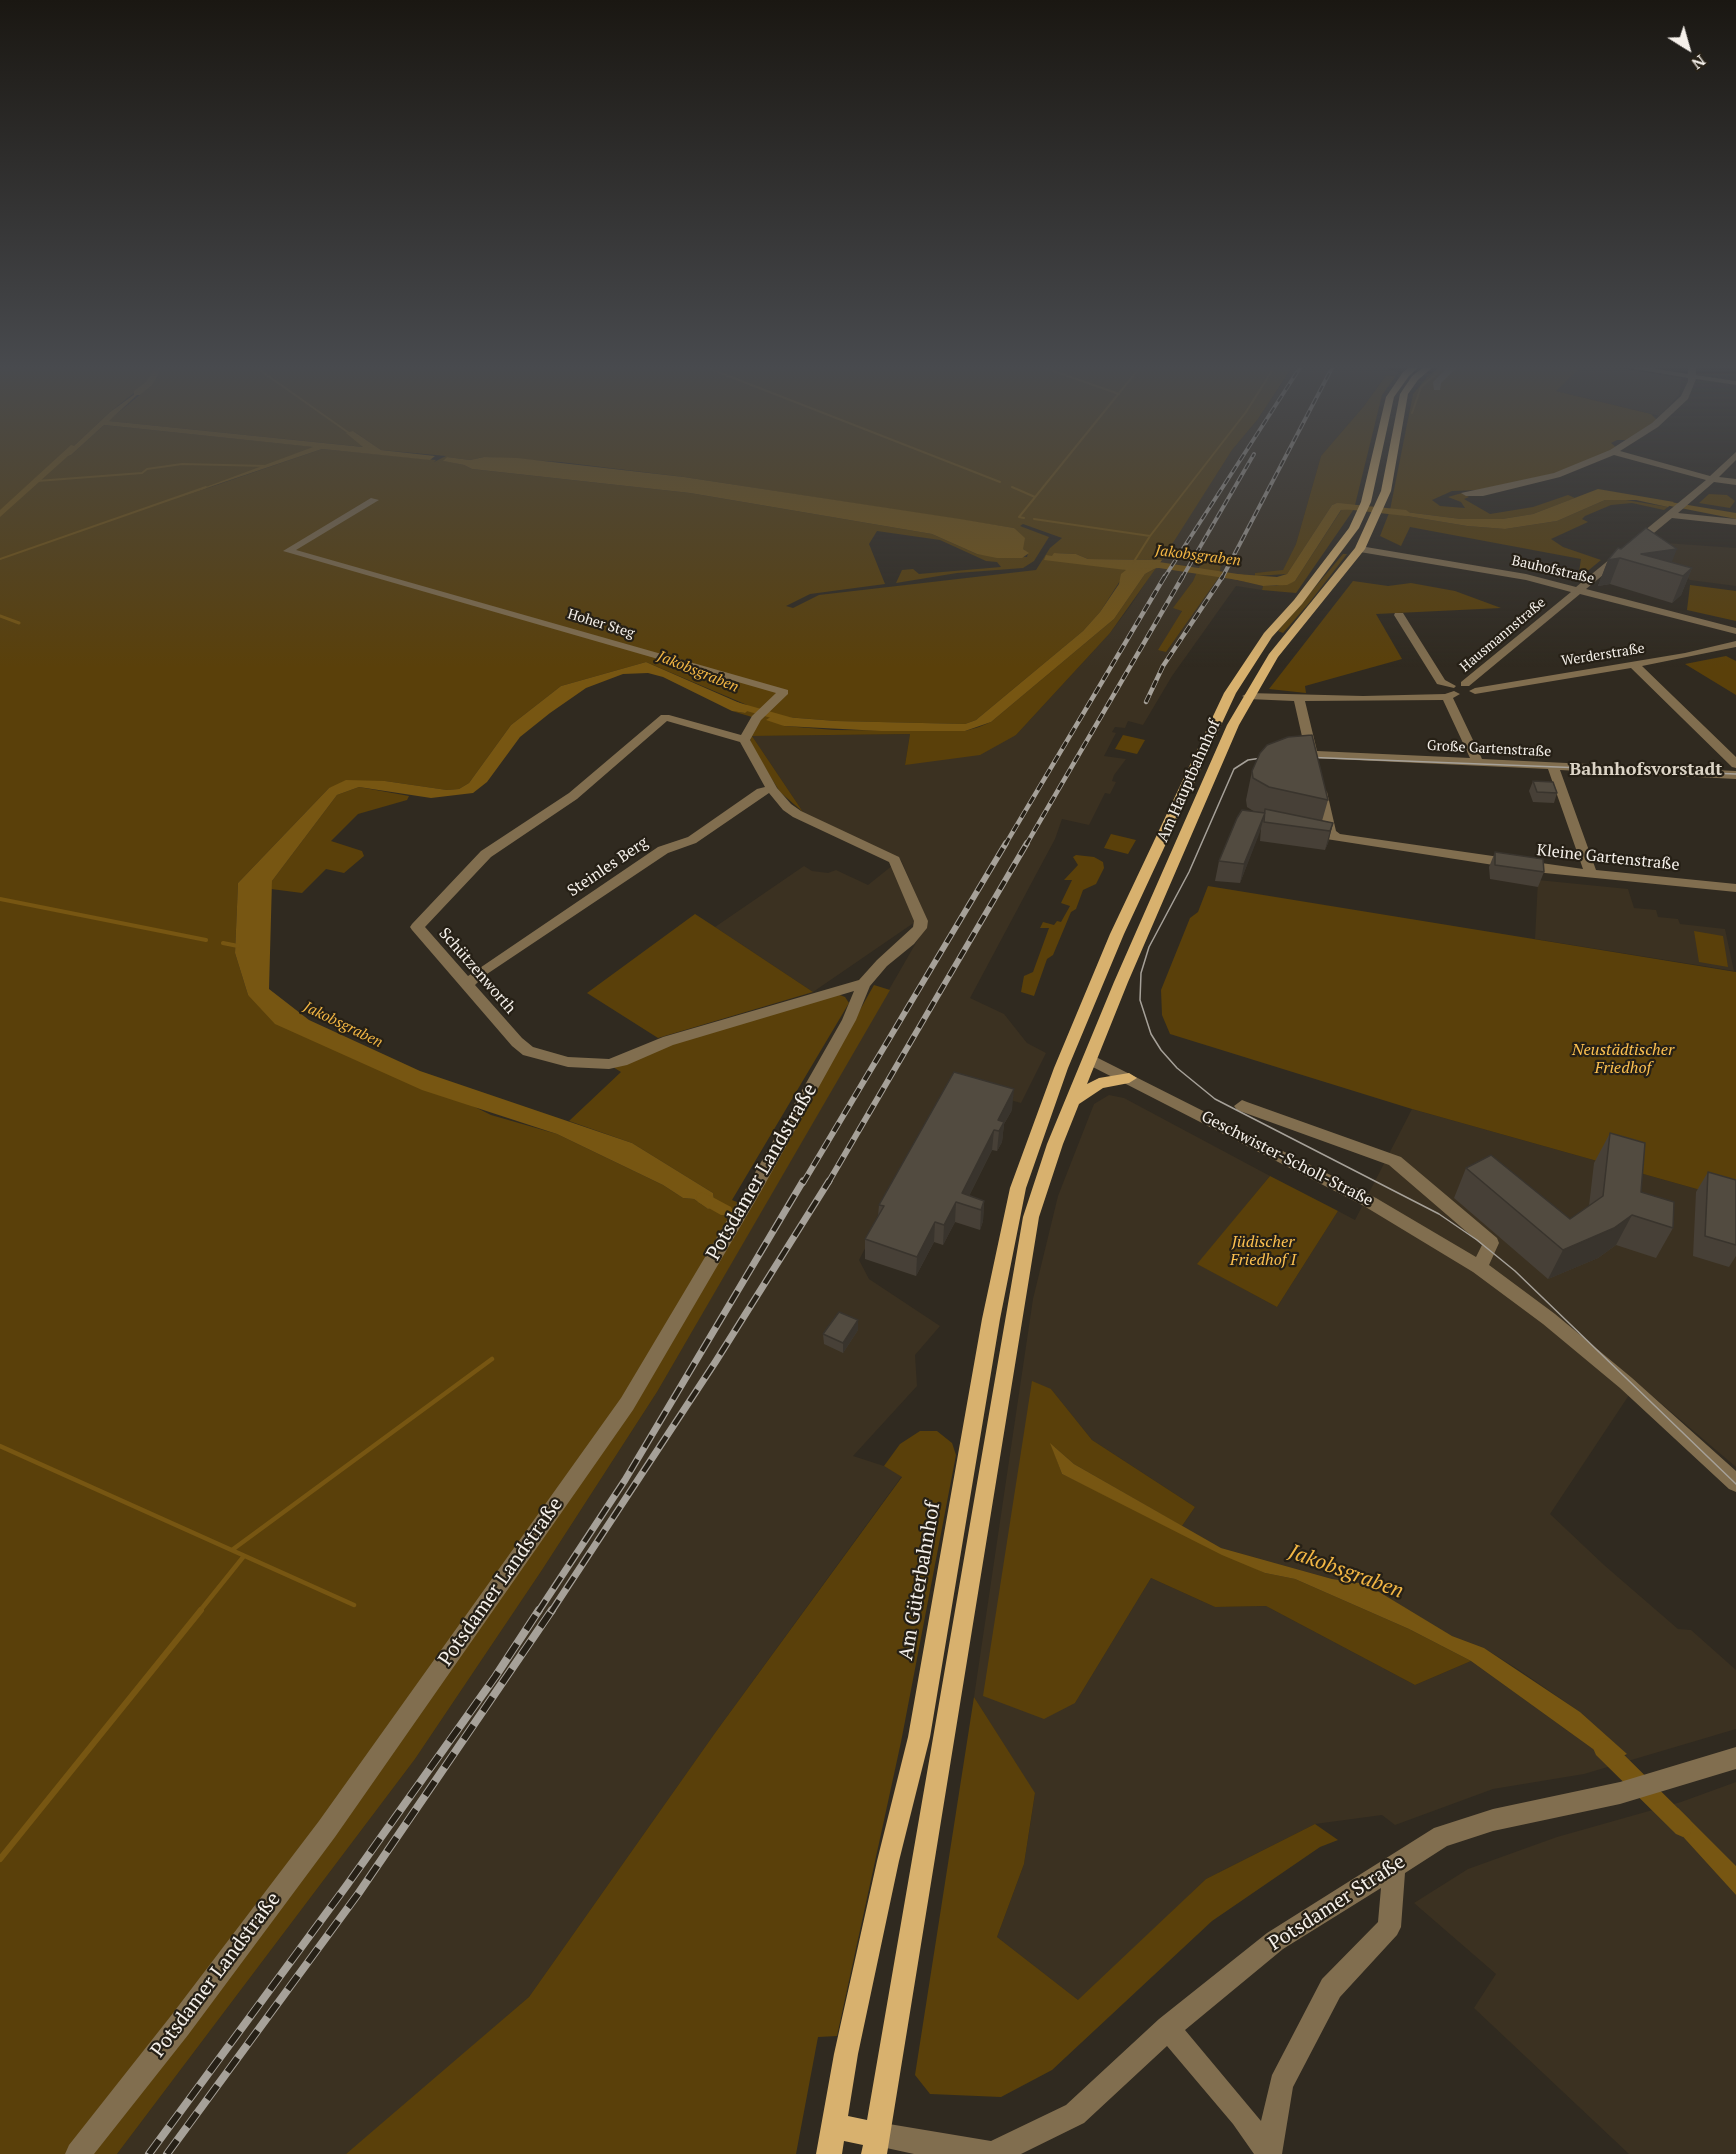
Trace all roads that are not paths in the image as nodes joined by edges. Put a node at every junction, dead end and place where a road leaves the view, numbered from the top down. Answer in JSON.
{"nodes":[{"id":1,"x":1374,"y":467,"type":"edge"},
{"id":2,"x":1389,"y":467,"type":"edge"},
{"id":3,"x":1578,"y":467,"type":"edge"},
{"id":4,"x":1667,"y":467,"type":"edge"},
{"id":5,"x":1725,"y":467,"type":"edge"},
{"id":6,"x":1713,"y":479,"type":"junction"},
{"id":7,"x":1736,"y":482,"type":"edge"},
{"id":8,"x":1466,"y":493,"type":"dead end"},
{"id":9,"x":374,"y":500,"type":"dead end"},
{"id":10,"x":1673,"y":512,"type":"junction"},
{"id":11,"x":1736,"y":522,"type":"edge"},
{"id":12,"x":1344,"y":542,"type":"junction"},
{"id":13,"x":1362,"y":546,"type":"junction"},
{"id":14,"x":1582,"y":587,"type":"junction"},
{"id":15,"x":1399,"y":615,"type":"dead end"},
{"id":16,"x":1736,"y":629,"type":"edge"},
{"id":17,"x":1268,"y":635,"type":"junction"},
{"id":18,"x":1286,"y":640,"type":"junction"},
{"id":19,"x":1736,"y":644,"type":"edge"},
{"id":20,"x":1634,"y":665,"type":"junction"},
{"id":21,"x":1470,"y":688,"type":"junction"},
{"id":22,"x":1451,"y":692,"type":"junction"},
{"id":23,"x":1230,"y":693,"type":"junction"},
{"id":24,"x":1248,"y":696,"type":"junction"},
{"id":25,"x":1299,"y":699,"type":"junction"},
{"id":26,"x":744,"y":740,"type":"junction"},
{"id":27,"x":1312,"y":754,"type":"junction"},
{"id":28,"x":1478,"y":763,"type":"junction"},
{"id":29,"x":1736,"y":764,"type":"edge"},
{"id":30,"x":1553,"y":767,"type":"junction"},
{"id":31,"x":1736,"y":775,"type":"edge"},
{"id":32,"x":772,"y":789,"type":"junction"},
{"id":33,"x":1292,"y":829,"type":"edge"},
{"id":34,"x":1335,"y":837,"type":"junction"},
{"id":35,"x":1592,"y":873,"type":"junction"},
{"id":36,"x":1736,"y":888,"type":"edge"},
{"id":37,"x":868,"y":980,"type":"junction"},
{"id":38,"x":469,"y":983,"type":"junction"},
{"id":39,"x":1069,"y":1048,"type":"junction"},
{"id":40,"x":1090,"y":1059,"type":"junction"},
{"id":41,"x":1129,"y":1078,"type":"junction"},
{"id":42,"x":1242,"y":1106,"type":"dead end"},
{"id":43,"x":1070,"y":1108,"type":"junction"},
{"id":44,"x":1479,"y":1267,"type":"junction"},
{"id":45,"x":987,"y":1414,"type":"junction"},
{"id":46,"x":1736,"y":1483,"type":"edge"},
{"id":47,"x":1736,"y":1758,"type":"edge"},
{"id":48,"x":1394,"y":1864,"type":"junction"},
{"id":49,"x":1168,"y":2028,"type":"junction"},
{"id":50,"x":834,"y":2126,"type":"junction"},
{"id":51,"x":875,"y":2145,"type":"edge"},
{"id":52,"x":1269,"y":2153,"type":"edge"},
{"id":53,"x":78,"y":2154,"type":"edge"},
{"id":54,"x":829,"y":2154,"type":"edge"},
{"id":55,"x":992,"y":2154,"type":"edge"}],
"edges":[{"from":1,"to":12,"type":"main road","name":"Am Hauptbahnhof"},
{"from":2,"to":13,"type":"main road","name":"Am Hauptbahnhof"},
{"from":3,"to":8,"type":"street"},
{"from":4,"to":6,"type":"street"},
{"from":5,"to":6,"type":"street","name":"Hausmannstraße"},
{"from":6,"to":7,"type":"street"},
{"from":6,"to":10,"type":"street","name":"Hausmannstraße"},
{"from":9,"to":26,"type":"street","name":"Hoher Steg"},
{"from":10,"to":11,"type":"street"},
{"from":10,"to":14,"type":"street","name":"Hausmannstraße"},
{"from":12,"to":13,"type":"main road"},
{"from":12,"to":17,"type":"main road","name":"Am Hauptbahnhof"},
{"from":13,"to":14,"type":"street","name":"Bauhofstraße"},
{"from":13,"to":18,"type":"main road","name":"Am Hauptbahnhof"},
{"from":14,"to":16,"type":"street","name":"Bauhofstraße"},
{"from":14,"to":21,"type":"street","name":"Hausmannstraße"},
{"from":15,"to":22,"type":"street"},
{"from":17,"to":18,"type":"main road"},
{"from":17,"to":23,"type":"main road","name":"Am Hauptbahnhof"},
{"from":18,"to":24,"type":"main road","name":"Am Hauptbahnhof"},
{"from":19,"to":20,"type":"street","name":"Werderstraße"},
{"from":20,"to":21,"type":"street","name":"Werderstraße"},
{"from":20,"to":29,"type":"street"},
{"from":21,"to":22,"type":"street","name":"Werderstraße"},
{"from":22,"to":25,"type":"street","name":"Werderstraße"},
{"from":22,"to":28,"type":"street"},
{"from":23,"to":24,"type":"main road"},
{"from":23,"to":39,"type":"main road","name":"Am Hauptbahnhof"},
{"from":24,"to":25,"type":"street","name":"Werderstraße"},
{"from":24,"to":40,"type":"main road","name":"Am Hauptbahnhof"},
{"from":25,"to":27,"type":"street"},
{"from":26,"to":32,"type":"street"},
{"from":26,"to":38,"type":"street","name":"Schützenworth"},
{"from":27,"to":28,"type":"street","name":"Große Gartenstraße"},
{"from":27,"to":34,"type":"street"},
{"from":28,"to":30,"type":"street","name":"Große Gartenstraße"},
{"from":30,"to":31,"type":"street","name":"Große Gartenstraße"},
{"from":30,"to":35,"type":"street"},
{"from":32,"to":37,"type":"street"},
{"from":32,"to":38,"type":"street","name":"Steinles Berg"},
{"from":33,"to":34,"type":"street","name":"Kleine Gartenstraße"},
{"from":34,"to":35,"type":"street","name":"Kleine Gartenstraße"},
{"from":35,"to":36,"type":"street","name":"Kleine Gartenstraße"},
{"from":37,"to":38,"type":"street","name":"Schützenworth"},
{"from":37,"to":53,"type":"street","name":"Potsdamer Landstraße"},
{"from":39,"to":40,"type":"main road"},
{"from":39,"to":45,"type":"main road","name":"Am Güterbahnhof"},
{"from":40,"to":41,"type":"street","name":"Geschwister-Scholl-Straße"},
{"from":40,"to":43,"type":"main road","name":"Am Güterbahnhof"},
{"from":41,"to":43,"type":"main road"},
{"from":41,"to":44,"type":"street","name":"Geschwister-Scholl-Straße"},
{"from":42,"to":44,"type":"street","name":"Geschwister-Scholl-Straße"},
{"from":43,"to":45,"type":"main road","name":"Am Güterbahnhof"},
{"from":44,"to":46,"type":"street","name":"Geschwister-Scholl-Straße"},
{"from":45,"to":50,"type":"main road","name":"Am Güterbahnhof"},
{"from":45,"to":51,"type":"main road","name":"Am Güterbahnhof"},
{"from":47,"to":48,"type":"street","name":"Potsdamer Straße"},
{"from":48,"to":49,"type":"street","name":"Potsdamer Straße"},
{"from":48,"to":52,"type":"street"},
{"from":49,"to":52,"type":"street"},
{"from":49,"to":55,"type":"street","name":"Potsdamer Straße"},
{"from":50,"to":51,"type":"main road"},
{"from":50,"to":54,"type":"main road"},
{"from":51,"to":55,"type":"street","name":"Potsdamer Straße"}]}
